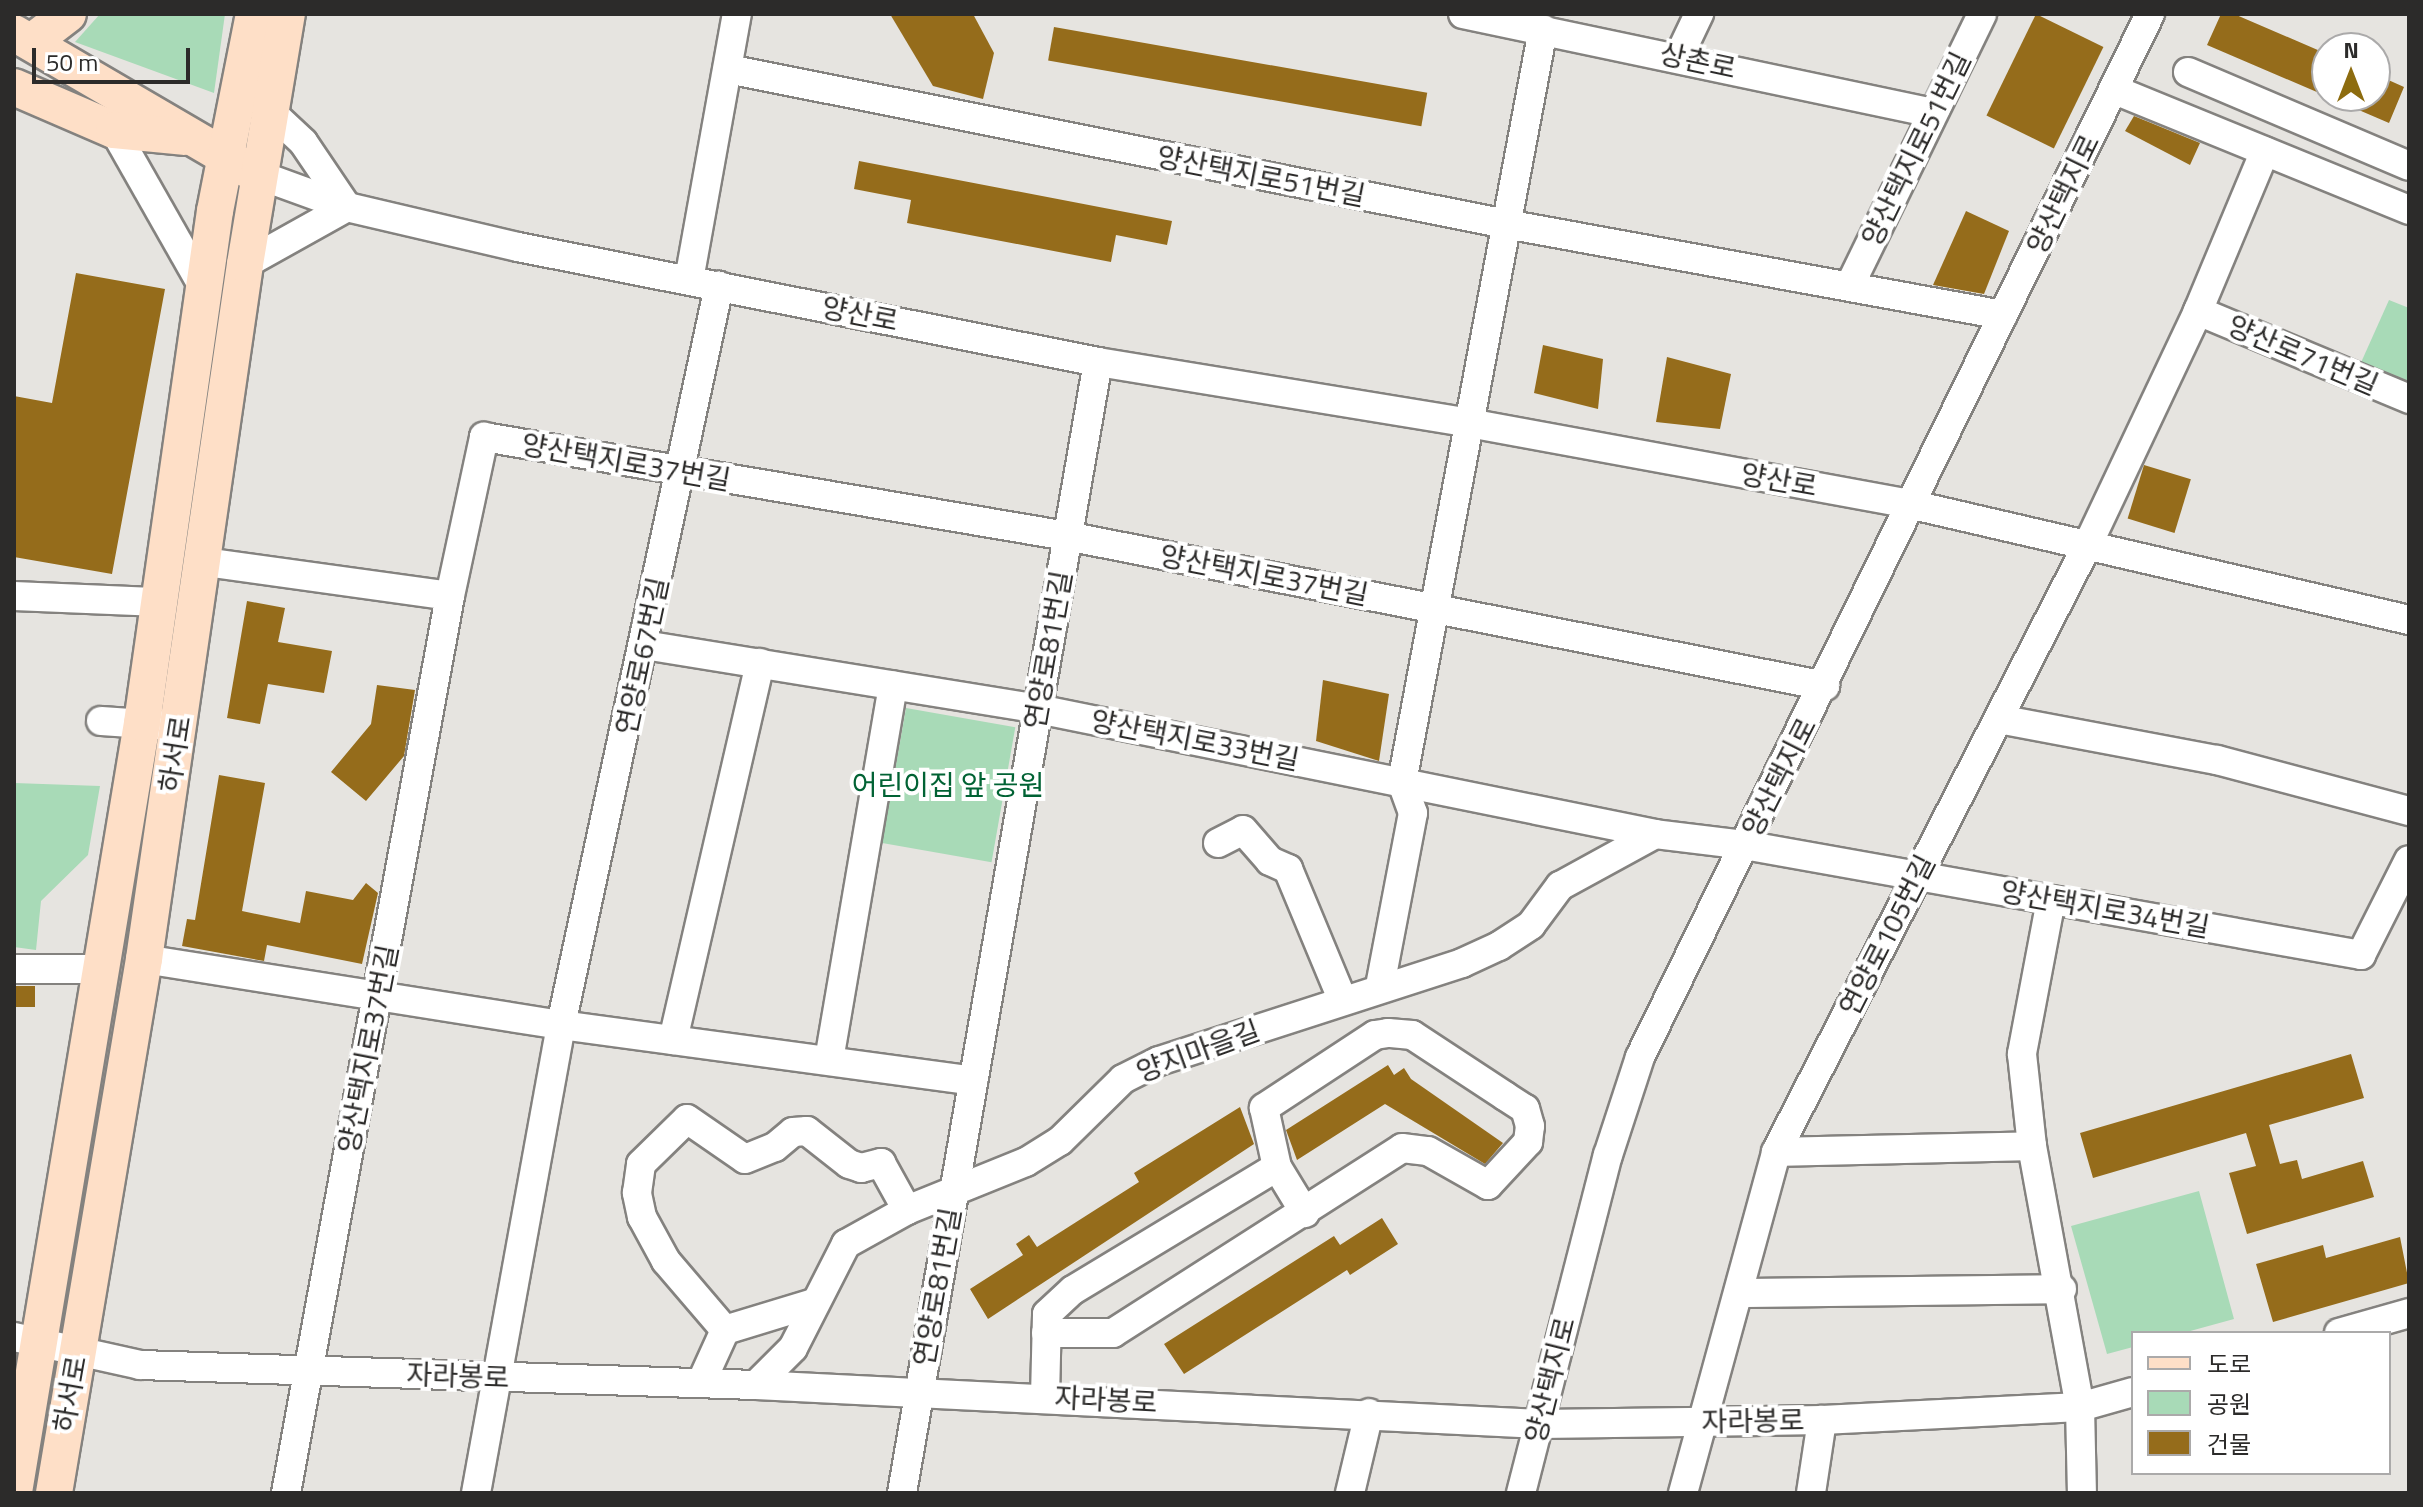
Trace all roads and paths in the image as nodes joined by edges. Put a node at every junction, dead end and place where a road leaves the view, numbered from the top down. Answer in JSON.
{"nodes":[{"id":1,"x":68,"y":14,"type":"edge"},
{"id":2,"x":254,"y":14,"type":"edge"},
{"id":3,"x":287,"y":14,"type":"edge"},
{"id":4,"x":737,"y":14,"type":"edge"},
{"id":5,"x":1463,"y":14,"type":"edge"},
{"id":6,"x":1699,"y":14,"type":"edge"},
{"id":7,"x":1982,"y":14,"type":"edge"},
{"id":8,"x":2150,"y":14,"type":"edge"},
{"id":9,"x":1543,"y":29,"type":"junction"},
{"id":10,"x":24,"y":37,"type":"edge"},
{"id":11,"x":1679,"y":56,"type":"junction"},
{"id":12,"x":728,"y":69,"type":"junction"},
{"id":13,"x":2188,"y":72,"type":"dead end"},
{"id":14,"x":14,"y":87,"type":"edge"},
{"id":15,"x":2115,"y":90,"type":"junction"},
{"id":16,"x":1932,"y":113,"type":"junction"},
{"id":17,"x":273,"y":114,"type":"junction"},
{"id":18,"x":114,"y":130,"type":"junction"},
{"id":19,"x":189,"y":138,"type":"junction"},
{"id":20,"x":2265,"y":151,"type":"junction"},
{"id":21,"x":2406,"y":154,"type":"edge"},
{"id":22,"x":228,"y":159,"type":"junction"},
{"id":23,"x":259,"y":175,"type":"junction"},
{"id":24,"x":347,"y":207,"type":"junction"},
{"id":25,"x":2409,"y":210,"type":"edge"},
{"id":26,"x":1506,"y":224,"type":"junction"},
{"id":27,"x":245,"y":264,"type":"junction"},
{"id":28,"x":689,"y":280,"type":"junction"},
{"id":29,"x":1850,"y":285,"type":"junction"},
{"id":30,"x":719,"y":286,"type":"junction"},
{"id":31,"x":205,"y":290,"type":"junction"},
{"id":32,"x":2198,"y":311,"type":"junction"},
{"id":33,"x":2003,"y":315,"type":"junction"},
{"id":34,"x":1098,"y":362,"type":"junction"},
{"id":35,"x":2409,"y":399,"type":"edge"},
{"id":36,"x":1469,"y":423,"type":"junction"},
{"id":37,"x":680,"y":472,"type":"junction"},
{"id":38,"x":1909,"y":504,"type":"junction"},
{"id":39,"x":1067,"y":536,"type":"junction"},
{"id":40,"x":2089,"y":542,"type":"junction"},
{"id":41,"x":205,"y":562,"type":"junction"},
{"id":42,"x":14,"y":596,"type":"edge"},
{"id":43,"x":450,"y":596,"type":"junction"},
{"id":44,"x":160,"y":602,"type":"junction"},
{"id":45,"x":1434,"y":609,"type":"junction"},
{"id":46,"x":2409,"y":620,"type":"edge"},
{"id":47,"x":644,"y":645,"type":"junction"},
{"id":48,"x":760,"y":663,"type":"junction"},
{"id":49,"x":893,"y":685,"type":"junction"},
{"id":50,"x":1825,"y":686,"type":"junction"},
{"id":51,"x":1038,"y":709,"type":"junction"},
{"id":52,"x":1999,"y":719,"type":"junction"},
{"id":53,"x":101,"y":721,"type":"dead end"},
{"id":54,"x":142,"y":723,"type":"junction"},
{"id":55,"x":179,"y":726,"type":"junction"},
{"id":56,"x":1402,"y":782,"type":"junction"},
{"id":57,"x":2409,"y":811,"type":"edge"},
{"id":58,"x":1655,"y":834,"type":"junction"},
{"id":59,"x":1218,"y":843,"type":"dead end"},
{"id":60,"x":1744,"y":845,"type":"junction"},
{"id":61,"x":2409,"y":860,"type":"edge"},
{"id":62,"x":1917,"y":875,"type":"junction"},
{"id":63,"x":2051,"y":900,"type":"junction"},
{"id":64,"x":144,"y":959,"type":"junction"},
{"id":65,"x":14,"y":969,"type":"edge"},
{"id":66,"x":98,"y":969,"type":"junction"},
{"id":67,"x":1380,"y":986,"type":"junction"},
{"id":68,"x":379,"y":994,"type":"junction"},
{"id":69,"x":1342,"y":999,"type":"junction"},
{"id":70,"x":561,"y":1025,"type":"junction"},
{"id":71,"x":673,"y":1040,"type":"junction"},
{"id":72,"x":829,"y":1060,"type":"junction"},
{"id":73,"x":973,"y":1081,"type":"junction"},
{"id":74,"x":2032,"y":1146,"type":"junction"},
{"id":75,"x":1776,"y":1152,"type":"junction"},
{"id":76,"x":1277,"y":1167,"type":"junction"},
{"id":77,"x":954,"y":1191,"type":"junction"},
{"id":78,"x":907,"y":1210,"type":"junction"},
{"id":79,"x":1305,"y":1213,"type":"junction"},
{"id":80,"x":2062,"y":1289,"type":"junction"},
{"id":81,"x":1740,"y":1293,"type":"junction"},
{"id":82,"x":814,"y":1303,"type":"junction"},
{"id":83,"x":2409,"y":1313,"type":"edge"},
{"id":84,"x":725,"y":1330,"type":"junction"},
{"id":85,"x":2346,"y":1331,"type":"edge"},
{"id":86,"x":1046,"y":1333,"type":"junction"},
{"id":87,"x":26,"y":1341,"type":"edge"},
{"id":88,"x":77,"y":1353,"type":"junction"},
{"id":89,"x":307,"y":1371,"type":"junction"},
{"id":90,"x":497,"y":1378,"type":"junction"},
{"id":91,"x":701,"y":1383,"type":"junction"},
{"id":92,"x":756,"y":1385,"type":"junction"},
{"id":93,"x":2131,"y":1393,"type":"edge"},
{"id":94,"x":918,"y":1394,"type":"junction"},
{"id":95,"x":1045,"y":1397,"type":"junction"},
{"id":96,"x":2080,"y":1407,"type":"junction"},
{"id":97,"x":1369,"y":1413,"type":"junction"},
{"id":98,"x":1822,"y":1420,"type":"junction"},
{"id":99,"x":1701,"y":1423,"type":"junction"},
{"id":100,"x":1540,"y":1424,"type":"junction"},
{"id":101,"x":14,"y":1492,"type":"edge"},
{"id":102,"x":54,"y":1493,"type":"edge"},
{"id":103,"x":286,"y":1493,"type":"edge"},
{"id":104,"x":476,"y":1493,"type":"edge"},
{"id":105,"x":902,"y":1493,"type":"edge"},
{"id":106,"x":1350,"y":1493,"type":"edge"},
{"id":107,"x":1521,"y":1493,"type":"edge"},
{"id":108,"x":1683,"y":1493,"type":"edge"},
{"id":109,"x":1811,"y":1493,"type":"edge"},
{"id":110,"x":2082,"y":1493,"type":"edge"}],
"edges":[{"from":1,"to":10,"type":"main road"},
{"from":2,"to":22,"type":"main road","name":"하서로"},
{"from":3,"to":17,"type":"main road","name":"하서로"},
{"from":4,"to":12,"type":"street"},
{"from":5,"to":9,"type":"street","name":"상촌로"},
{"from":6,"to":11,"type":"street"},
{"from":7,"to":16,"type":"street","name":"양산택지로51번길"},
{"from":8,"to":15,"type":"street","name":"양산택지로"},
{"from":9,"to":11,"type":"street","name":"상촌로"},
{"from":9,"to":26,"type":"street"},
{"from":10,"to":19,"type":"main road"},
{"from":11,"to":16,"type":"street","name":"상촌로"},
{"from":12,"to":26,"type":"street","name":"양산택지로51번길"},
{"from":12,"to":28,"type":"street"},
{"from":13,"to":21,"type":"street"},
{"from":14,"to":18,"type":"main road"},
{"from":15,"to":20,"type":"street"},
{"from":15,"to":33,"type":"street","name":"양산택지로"},
{"from":16,"to":29,"type":"street","name":"양산택지로51번길"},
{"from":17,"to":23,"type":"main road","name":"하서로"},
{"from":17,"to":24,"type":"street"},
{"from":18,"to":19,"type":"main road"},
{"from":18,"to":31,"type":"street"},
{"from":19,"to":22,"type":"main road"},
{"from":20,"to":25,"type":"street"},
{"from":20,"to":32,"type":"street"},
{"from":22,"to":23,"type":"main road"},
{"from":22,"to":31,"type":"main road","name":"하서로"},
{"from":23,"to":24,"type":"street","name":"양산로"},
{"from":23,"to":27,"type":"main road","name":"하서로"},
{"from":24,"to":27,"type":"street"},
{"from":24,"to":28,"type":"street","name":"양산로"},
{"from":26,"to":29,"type":"street","name":"양산택지로51번길"},
{"from":26,"to":36,"type":"street"},
{"from":27,"to":41,"type":"main road","name":"하서로"},
{"from":28,"to":30,"type":"street","name":"양산로"},
{"from":29,"to":33,"type":"street","name":"양산택지로51번길"},
{"from":30,"to":34,"type":"street","name":"양산로"},
{"from":30,"to":37,"type":"street","name":"연양로67번길"},
{"from":31,"to":44,"type":"main road","name":"하서로"},
{"from":32,"to":35,"type":"street","name":"양산로71번길"},
{"from":32,"to":40,"type":"street"},
{"from":33,"to":38,"type":"street","name":"양산택지로"},
{"from":34,"to":36,"type":"street","name":"양산로"},
{"from":34,"to":39,"type":"street","name":"연양로81번길"},
{"from":36,"to":38,"type":"street","name":"양산로"},
{"from":36,"to":45,"type":"street"},
{"from":37,"to":39,"type":"street","name":"양산택지로37번길"},
{"from":37,"to":43,"type":"street","name":"양산택지로37번길"},
{"from":37,"to":47,"type":"street","name":"연양로67번길"},
{"from":38,"to":40,"type":"street","name":"양산로"},
{"from":38,"to":50,"type":"street","name":"양산택지로"},
{"from":39,"to":45,"type":"street","name":"양산택지로37번길"},
{"from":39,"to":51,"type":"street","name":"연양로81번길"},
{"from":40,"to":46,"type":"street","name":"양산로"},
{"from":40,"to":52,"type":"street","name":"연양로105번길"},
{"from":41,"to":43,"type":"street"},
{"from":41,"to":55,"type":"main road","name":"하서로"},
{"from":42,"to":44,"type":"street"},
{"from":43,"to":68,"type":"street","name":"양산택지로37번길"},
{"from":44,"to":54,"type":"main road","name":"하서로"},
{"from":45,"to":50,"type":"street","name":"양산택지로37번길"},
{"from":45,"to":56,"type":"street"},
{"from":47,"to":48,"type":"street","name":"양산택지로33번길"},
{"from":47,"to":70,"type":"street","name":"연양로67번길"},
{"from":48,"to":49,"type":"street","name":"양산택지로33번길"},
{"from":48,"to":71,"type":"street"},
{"from":49,"to":51,"type":"street","name":"양산택지로33번길"},
{"from":49,"to":72,"type":"street"},
{"from":50,"to":60,"type":"street","name":"양산택지로"},
{"from":51,"to":56,"type":"street","name":"양산택지로33번길"},
{"from":51,"to":73,"type":"street","name":"연양로81번길"},
{"from":52,"to":57,"type":"street"},
{"from":52,"to":62,"type":"street","name":"연양로105번길"},
{"from":53,"to":54,"type":"street"},
{"from":54,"to":55,"type":"street"},
{"from":54,"to":66,"type":"main road","name":"하서로"},
{"from":55,"to":64,"type":"main road","name":"하서로"},
{"from":56,"to":58,"type":"street","name":"양산택지로33번길"},
{"from":56,"to":67,"type":"street"},
{"from":58,"to":60,"type":"street","name":"양산택지로33번길"},
{"from":58,"to":67,"type":"street","name":"양지마을길"},
{"from":59,"to":69,"type":"street"},
{"from":60,"to":62,"type":"street","name":"양산택지로34번길"},
{"from":60,"to":100,"type":"street","name":"양산택지로"},
{"from":61,"to":63,"type":"street","name":"양산택지로34번길"},
{"from":62,"to":63,"type":"street","name":"양산택지로34번길"},
{"from":62,"to":75,"type":"street","name":"연양로105번길"},
{"from":63,"to":74,"type":"street"},
{"from":64,"to":68,"type":"street"},
{"from":64,"to":88,"type":"main road","name":"하서로"},
{"from":65,"to":66,"type":"street"},
{"from":66,"to":87,"type":"main road","name":"하서로"},
{"from":67,"to":69,"type":"street","name":"양지마을길"},
{"from":68,"to":70,"type":"street"},
{"from":68,"to":89,"type":"street","name":"양산택지로37번길"},
{"from":69,"to":77,"type":"street","name":"양지마을길"},
{"from":70,"to":71,"type":"street"},
{"from":70,"to":90,"type":"street","name":"연양로67번길"},
{"from":71,"to":72,"type":"street"},
{"from":72,"to":73,"type":"street"},
{"from":73,"to":77,"type":"street","name":"연양로81번길"},
{"from":74,"to":75,"type":"street"},
{"from":74,"to":80,"type":"street"},
{"from":75,"to":81,"type":"street","name":"연양로105번길"},
{"from":76,"to":79,"type":"street"},
{"from":76,"to":79,"type":"street"},
{"from":76,"to":86,"type":"street"},
{"from":77,"to":78,"type":"street","name":"양지마을길"},
{"from":77,"to":94,"type":"street","name":"연양로81번길"},
{"from":78,"to":82,"type":"street","name":"양지마을길"},
{"from":78,"to":84,"type":"street"},
{"from":79,"to":86,"type":"street"},
{"from":80,"to":81,"type":"street"},
{"from":80,"to":96,"type":"street"},
{"from":81,"to":99,"type":"street","name":"연양로105번길"},
{"from":82,"to":84,"type":"street"},
{"from":82,"to":92,"type":"street","name":"양지마을길"},
{"from":83,"to":85,"type":"street"},
{"from":84,"to":91,"type":"street"},
{"from":86,"to":95,"type":"street"},
{"from":87,"to":88,"type":"street","name":"자라봉로"},
{"from":87,"to":101,"type":"main road","name":"하서로"},
{"from":88,"to":89,"type":"street","name":"자라봉로"},
{"from":88,"to":102,"type":"main road","name":"하서로"},
{"from":89,"to":90,"type":"street","name":"자라봉로"},
{"from":89,"to":103,"type":"street","name":"양산택지로37번길"},
{"from":90,"to":91,"type":"street","name":"자라봉로"},
{"from":90,"to":104,"type":"street","name":"연양로67번길"},
{"from":91,"to":92,"type":"street","name":"자라봉로"},
{"from":92,"to":94,"type":"street","name":"자라봉로"},
{"from":93,"to":96,"type":"street","name":"자라봉로"},
{"from":94,"to":95,"type":"street","name":"자라봉로"},
{"from":94,"to":105,"type":"street","name":"연양로81번길"},
{"from":95,"to":97,"type":"street","name":"자라봉로"},
{"from":96,"to":98,"type":"street","name":"자라봉로"},
{"from":96,"to":110,"type":"street"},
{"from":97,"to":100,"type":"street","name":"자라봉로"},
{"from":97,"to":106,"type":"street"},
{"from":98,"to":99,"type":"street","name":"자라봉로"},
{"from":98,"to":109,"type":"street"},
{"from":99,"to":100,"type":"street","name":"자라봉로"},
{"from":99,"to":108,"type":"street","name":"연양로105번길"},
{"from":100,"to":107,"type":"street","name":"양산택지로"}]}
